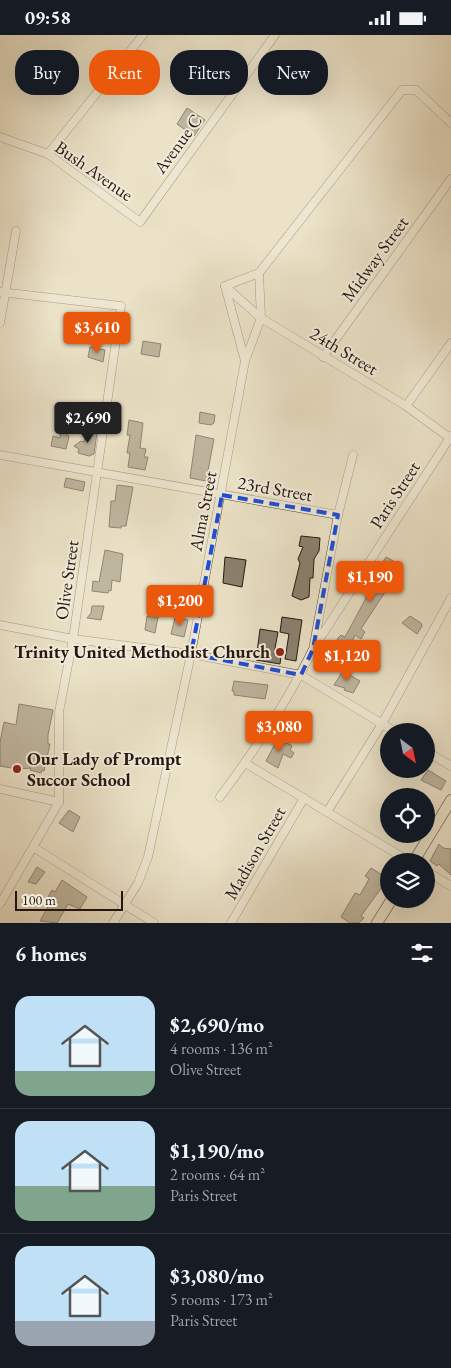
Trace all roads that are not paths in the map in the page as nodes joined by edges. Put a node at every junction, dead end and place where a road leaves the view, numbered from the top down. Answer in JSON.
{"nodes":[{"id":1,"x":143,"y":35,"type":"edge"},
{"id":2,"x":275,"y":35,"type":"edge"},
{"id":3,"x":451,"y":123,"type":"edge"},
{"id":4,"x":0,"y":137,"type":"edge"},
{"id":5,"x":48,"y":155,"type":"junction"},
{"id":6,"x":451,"y":179,"type":"edge"},
{"id":7,"x":140,"y":222,"type":"joint"},
{"id":8,"x":16,"y":231,"type":"dead end"},
{"id":9,"x":259,"y":273,"type":"junction"},
{"id":10,"x":225,"y":286,"type":"junction"},
{"id":11,"x":3,"y":292,"type":"edge"},
{"id":12,"x":261,"y":318,"type":"junction"},
{"id":13,"x":0,"y":323,"type":"edge"},
{"id":14,"x":451,"y":343,"type":"edge"},
{"id":15,"x":323,"y":357,"type":"junction"},
{"id":16,"x":245,"y":361,"type":"junction"},
{"id":17,"x":406,"y":405,"type":"junction"},
{"id":18,"x":450,"y":437,"type":"edge"},
{"id":19,"x":0,"y":455,"type":"edge"},
{"id":20,"x":352,"y":455,"type":"dead end"},
{"id":21,"x":98,"y":473,"type":"junction"},
{"id":22,"x":222,"y":495,"type":"junction"},
{"id":23,"x":338,"y":515,"type":"junction"},
{"id":24,"x":451,"y":598,"type":"edge"},
{"id":25,"x":0,"y":625,"type":"edge"},
{"id":26,"x":73,"y":639,"type":"junction"},
{"id":27,"x":313,"y":649,"type":"junction"},
{"id":28,"x":191,"y":654,"type":"junction"},
{"id":29,"x":301,"y":675,"type":"junction"},
{"id":30,"x":380,"y":723,"type":"edge"},
{"id":31,"x":383,"y":723,"type":"edge"},
{"id":32,"x":380,"y":727,"type":"edge"},
{"id":33,"x":435,"y":756,"type":"edge"},
{"id":34,"x":245,"y":763,"type":"junction"},
{"id":35,"x":451,"y":766,"type":"edge"},
{"id":36,"x":0,"y":789,"type":"edge"},
{"id":37,"x":220,"y":797,"type":"dead end"},
{"id":38,"x":304,"y":798,"type":"junction"},
{"id":39,"x":451,"y":799,"type":"edge"},
{"id":40,"x":59,"y":802,"type":"junction"},
{"id":41,"x":327,"y":812,"type":"junction"},
{"id":42,"x":33,"y":847,"type":"junction"},
{"id":43,"x":396,"y":853,"type":"edge"},
{"id":44,"x":419,"y":853,"type":"edge"},
{"id":45,"x":435,"y":876,"type":"edge"},
{"id":46,"x":451,"y":886,"type":"edge"},
{"id":47,"x":0,"y":904,"type":"edge"},
{"id":48,"x":125,"y":904,"type":"junction"},
{"id":49,"x":387,"y":908,"type":"edge"},
{"id":50,"x":113,"y":923,"type":"edge"},
{"id":51,"x":154,"y":923,"type":"edge"},
{"id":52,"x":231,"y":923,"type":"edge"},
{"id":53,"x":378,"y":923,"type":"edge"}],
"edges":[{"from":1,"to":5,"type":"street"},
{"from":2,"to":7,"type":"street","name":"Avenue C"},
{"from":3,"to":9,"type":"street"},
{"from":4,"to":5,"type":"street","name":"Bush Avenue"},
{"from":5,"to":7,"type":"street","name":"Bush Avenue"},
{"from":6,"to":15,"type":"street","name":"Midway Street"},
{"from":8,"to":11,"type":"street"},
{"from":9,"to":10,"type":"street"},
{"from":9,"to":12,"type":"street","name":"Alma Street"},
{"from":10,"to":12,"type":"street","name":"24th Street"},
{"from":10,"to":16,"type":"street","name":"Alma Street"},
{"from":11,"to":13,"type":"street"},
{"from":11,"to":21,"type":"street","name":"Olive Street"},
{"from":12,"to":15,"type":"street","name":"24th Street"},
{"from":12,"to":16,"type":"street","name":"Alma Street"},
{"from":14,"to":17,"type":"street"},
{"from":15,"to":17,"type":"street","name":"24th Street"},
{"from":16,"to":22,"type":"street","name":"Alma Street"},
{"from":17,"to":18,"type":"street","name":"24th Street"},
{"from":18,"to":27,"type":"street","name":"Paris Street"},
{"from":19,"to":21,"type":"street","name":"23rd Street"},
{"from":20,"to":23,"type":"street"},
{"from":21,"to":22,"type":"street","name":"23rd Street"},
{"from":21,"to":26,"type":"street","name":"Olive Street"},
{"from":22,"to":23,"type":"street","name":"23rd Street"},
{"from":22,"to":28,"type":"street","name":"Alma Street"},
{"from":23,"to":27,"type":"street"},
{"from":24,"to":31,"type":"street"},
{"from":25,"to":26,"type":"street"},
{"from":26,"to":28,"type":"street"},
{"from":26,"to":40,"type":"street","name":"Olive Street"},
{"from":27,"to":29,"type":"street","name":"Paris Street"},
{"from":28,"to":29,"type":"street"},
{"from":28,"to":48,"type":"street","name":"Alma Street"},
{"from":29,"to":30,"type":"street"},
{"from":29,"to":34,"type":"street","name":"Paris Street"},
{"from":32,"to":41,"type":"street"},
{"from":33,"to":35,"type":"street"},
{"from":34,"to":37,"type":"street","name":"Paris Street"},
{"from":34,"to":38,"type":"street"},
{"from":36,"to":40,"type":"street"},
{"from":38,"to":41,"type":"street"},
{"from":38,"to":52,"type":"street","name":"Madison Street"},
{"from":39,"to":44,"type":"main road"},
{"from":40,"to":42,"type":"street"},
{"from":41,"to":43,"type":"street"},
{"from":42,"to":47,"type":"street"},
{"from":42,"to":48,"type":"street"},
{"from":45,"to":46,"type":"street"},
{"from":48,"to":50,"type":"street","name":"Alma Street"},
{"from":48,"to":51,"type":"street"},
{"from":49,"to":53,"type":"main road"}]}
